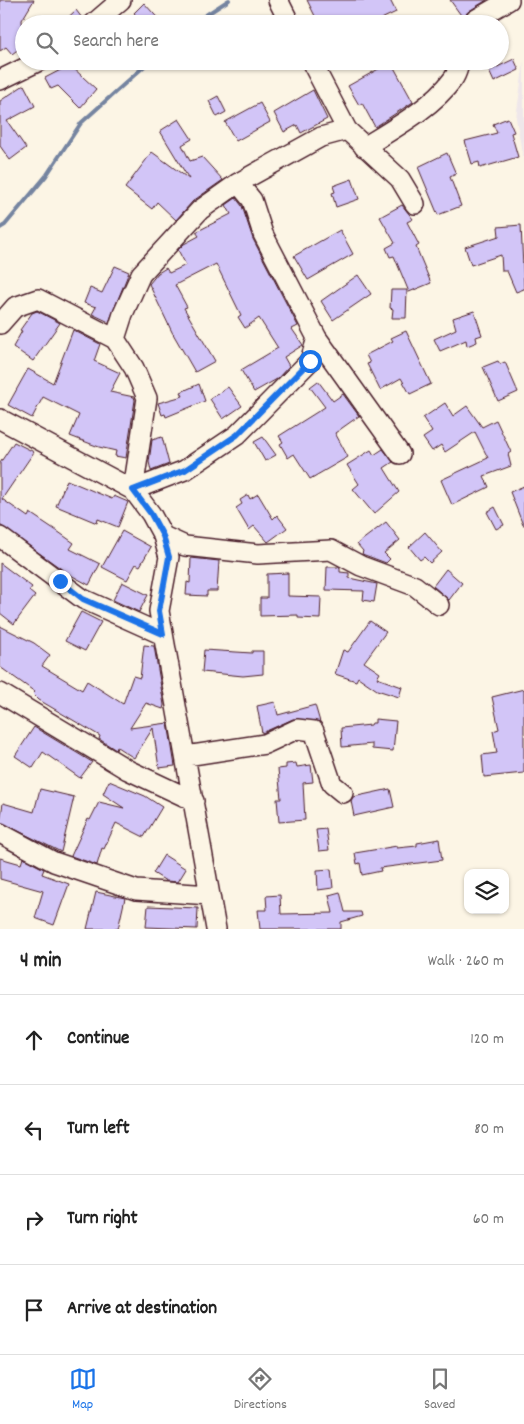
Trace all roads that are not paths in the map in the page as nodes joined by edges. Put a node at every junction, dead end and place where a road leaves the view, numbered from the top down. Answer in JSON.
{"nodes":[{"id":1,"x":122,"y":0,"type":"edge"},
{"id":2,"x":278,"y":0,"type":"edge"},
{"id":3,"x":509,"y":0,"type":"edge"},
{"id":4,"x":104,"y":15,"type":"edge"},
{"id":5,"x":286,"y":15,"type":"edge"},
{"id":6,"x":484,"y":15,"type":"edge"},
{"id":7,"x":21,"y":70,"type":"edge"},
{"id":8,"x":315,"y":70,"type":"edge"},
{"id":9,"x":457,"y":70,"type":"edge"},
{"id":10,"x":0,"y":80,"type":"edge"},
{"id":11,"x":347,"y":130,"type":"junction"},
{"id":12,"x":364,"y":147,"type":"junction"},
{"id":13,"x":255,"y":174,"type":"junction"},
{"id":14,"x":238,"y":183,"type":"junction"},
{"id":15,"x":252,"y":200,"type":"junction"},
{"id":16,"x":415,"y":204,"type":"dead end"},
{"id":17,"x":0,"y":324,"type":"edge"},
{"id":18,"x":317,"y":338,"type":"junction"},
{"id":19,"x":114,"y":339,"type":"junction"},
{"id":20,"x":0,"y":419,"type":"edge"},
{"id":21,"x":400,"y":454,"type":"dead end"},
{"id":22,"x":133,"y":490,"type":"junction"},
{"id":23,"x":163,"y":536,"type":"junction"},
{"id":24,"x":0,"y":537,"type":"edge"},
{"id":25,"x":439,"y":605,"type":"dead end"},
{"id":26,"x":163,"y":634,"type":"junction"},
{"id":27,"x":0,"y":693,"type":"edge"},
{"id":28,"x":186,"y":756,"type":"junction"},
{"id":29,"x":343,"y":794,"type":"dead end"},
{"id":30,"x":194,"y":801,"type":"junction"},
{"id":31,"x":0,"y":834,"type":"edge"},
{"id":32,"x":210,"y":894,"type":"junction"},
{"id":33,"x":216,"y":929,"type":"edge"}],
"edges":[{"from":1,"to":4,"type":"street"},
{"from":2,"to":5,"type":"street"},
{"from":3,"to":6,"type":"street"},
{"from":7,"to":10,"type":"street"},
{"from":8,"to":11,"type":"street"},
{"from":9,"to":12,"type":"street"},
{"from":11,"to":12,"type":"street"},
{"from":11,"to":13,"type":"street"},
{"from":12,"to":16,"type":"street"},
{"from":13,"to":14,"type":"street"},
{"from":13,"to":15,"type":"street"},
{"from":14,"to":15,"type":"street"},
{"from":14,"to":19,"type":"street"},
{"from":15,"to":18,"type":"street"},
{"from":17,"to":19,"type":"street"},
{"from":18,"to":21,"type":"street"},
{"from":18,"to":22,"type":"street"},
{"from":19,"to":22,"type":"street"},
{"from":20,"to":22,"type":"street"},
{"from":22,"to":23,"type":"street"},
{"from":23,"to":25,"type":"street"},
{"from":23,"to":26,"type":"street"},
{"from":24,"to":26,"type":"street"},
{"from":26,"to":28,"type":"street"},
{"from":27,"to":30,"type":"street"},
{"from":28,"to":29,"type":"street"},
{"from":28,"to":30,"type":"street"},
{"from":30,"to":32,"type":"street"},
{"from":31,"to":32,"type":"street"},
{"from":32,"to":33,"type":"street"}]}
